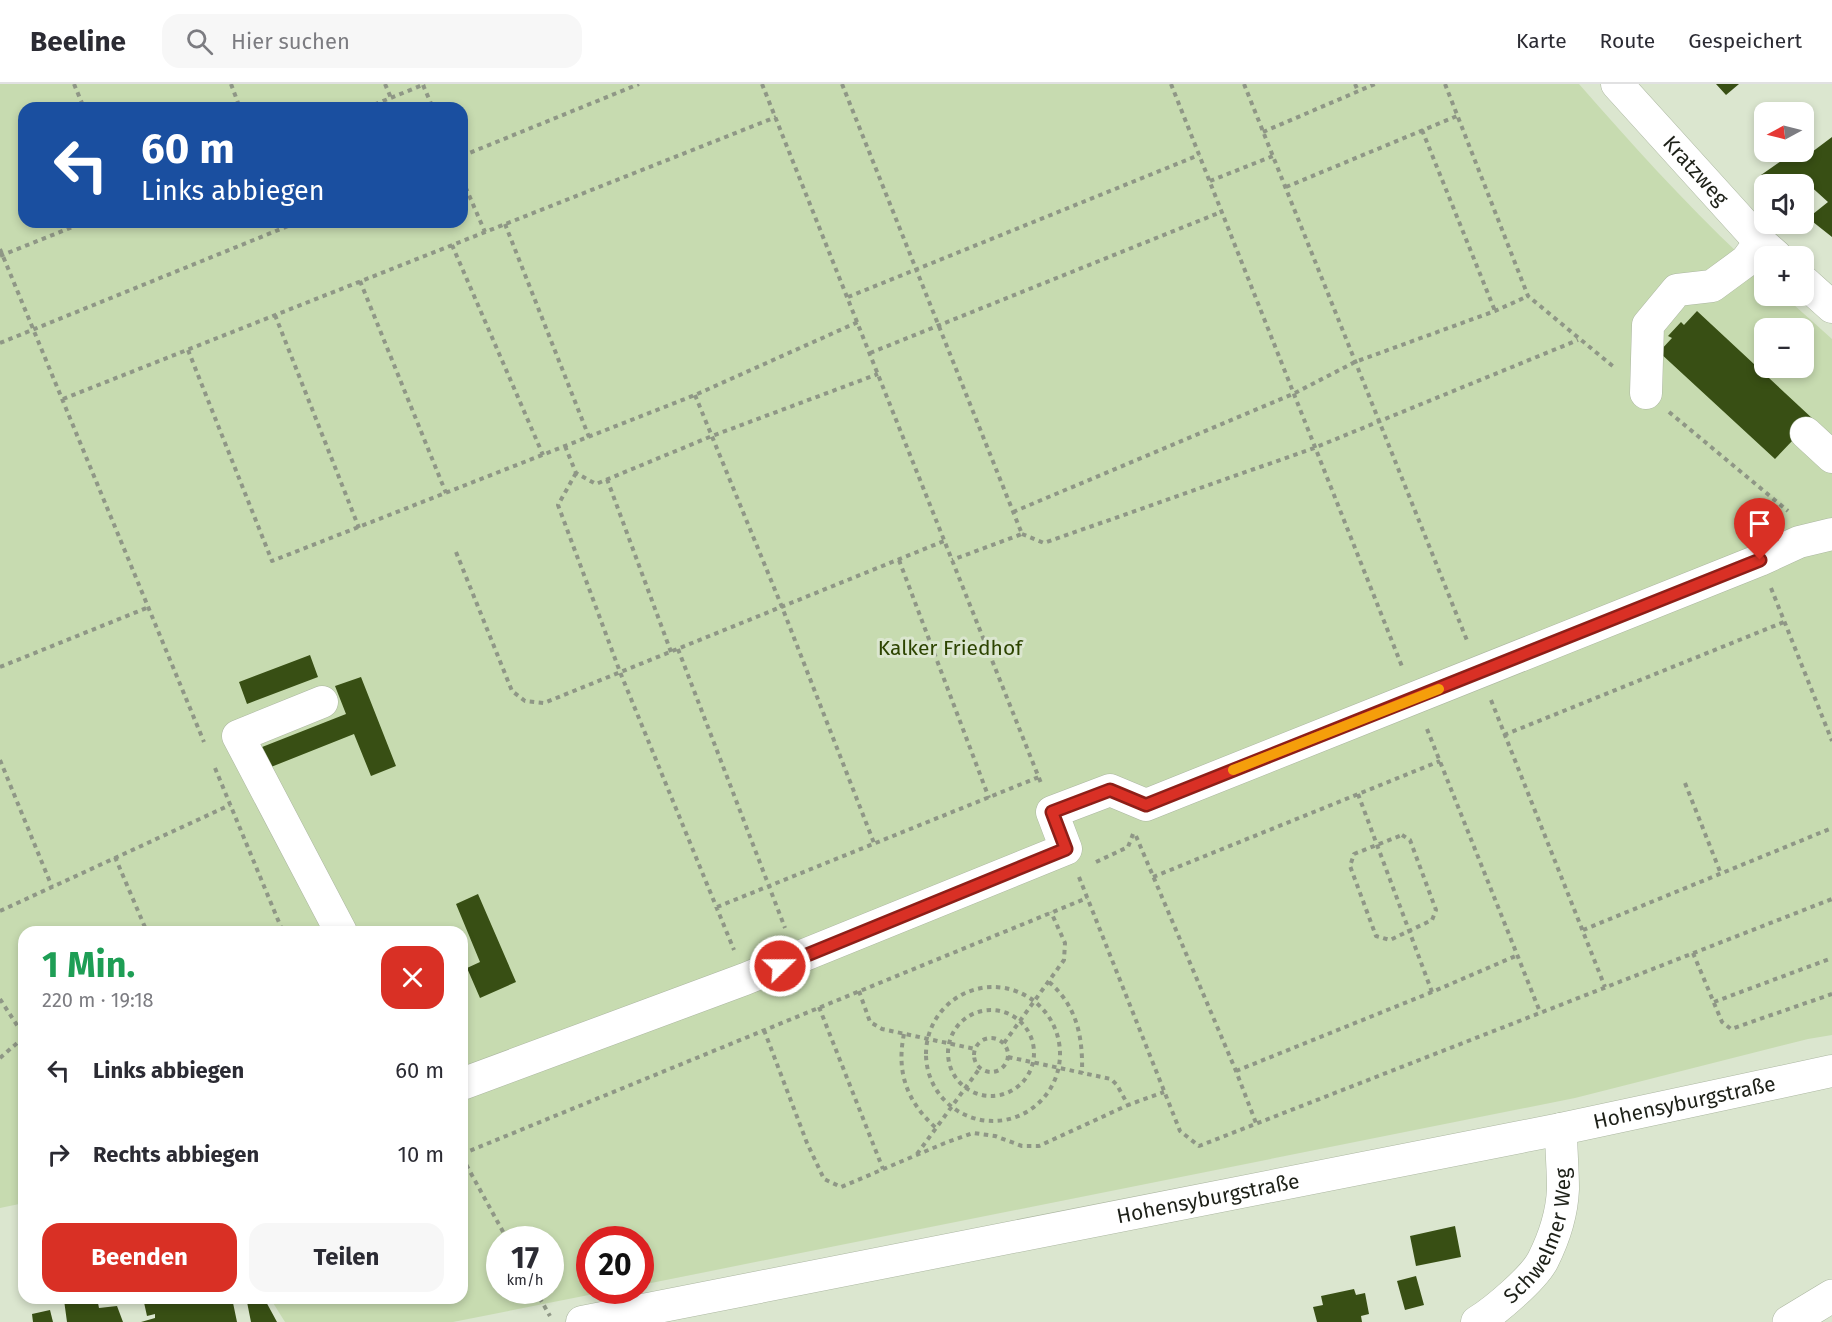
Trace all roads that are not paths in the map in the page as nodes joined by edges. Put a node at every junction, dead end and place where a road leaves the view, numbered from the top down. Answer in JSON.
{"nodes":[{"id":1,"x":1617,"y":84,"type":"edge"},
{"id":2,"x":1765,"y":246,"type":"edge"},
{"id":3,"x":1754,"y":257,"type":"edge"},
{"id":4,"x":1814,"y":290,"type":"edge"},
{"id":5,"x":1832,"y":307,"type":"edge"},
{"id":6,"x":1646,"y":393,"type":"road end"},
{"id":7,"x":1806,"y":434,"type":"dead end"},
{"id":8,"x":1832,"y":457,"type":"edge"},
{"id":9,"x":1826,"y":536,"type":"edge"},
{"id":10,"x":322,"y":702,"type":"dead end"},
{"id":11,"x":338,"y":926,"type":"edge"},
{"id":12,"x":1832,"y":1071,"type":"edge"},
{"id":13,"x":468,"y":1082,"type":"edge"},
{"id":14,"x":1561,"y":1129,"type":"junction"},
{"id":15,"x":1832,"y":1296,"type":"edge"},
{"id":16,"x":582,"y":1322,"type":"edge"},
{"id":17,"x":1477,"y":1322,"type":"edge"},
{"id":18,"x":1789,"y":1322,"type":"edge"}],
"edges":[{"from":1,"to":2,"type":"street","name":"Kratzweg"},
{"from":3,"to":6,"type":"street"},
{"from":4,"to":5,"type":"street"},
{"from":7,"to":8,"type":"street"},
{"from":9,"to":13,"type":"street"},
{"from":10,"to":11,"type":"street"},
{"from":12,"to":14,"type":"street","name":"Hohensyburgstraße"},
{"from":14,"to":16,"type":"street","name":"Hohensyburgstraße"},
{"from":14,"to":17,"type":"street","name":"Schwelmer Weg"},
{"from":15,"to":18,"type":"highway"}]}
